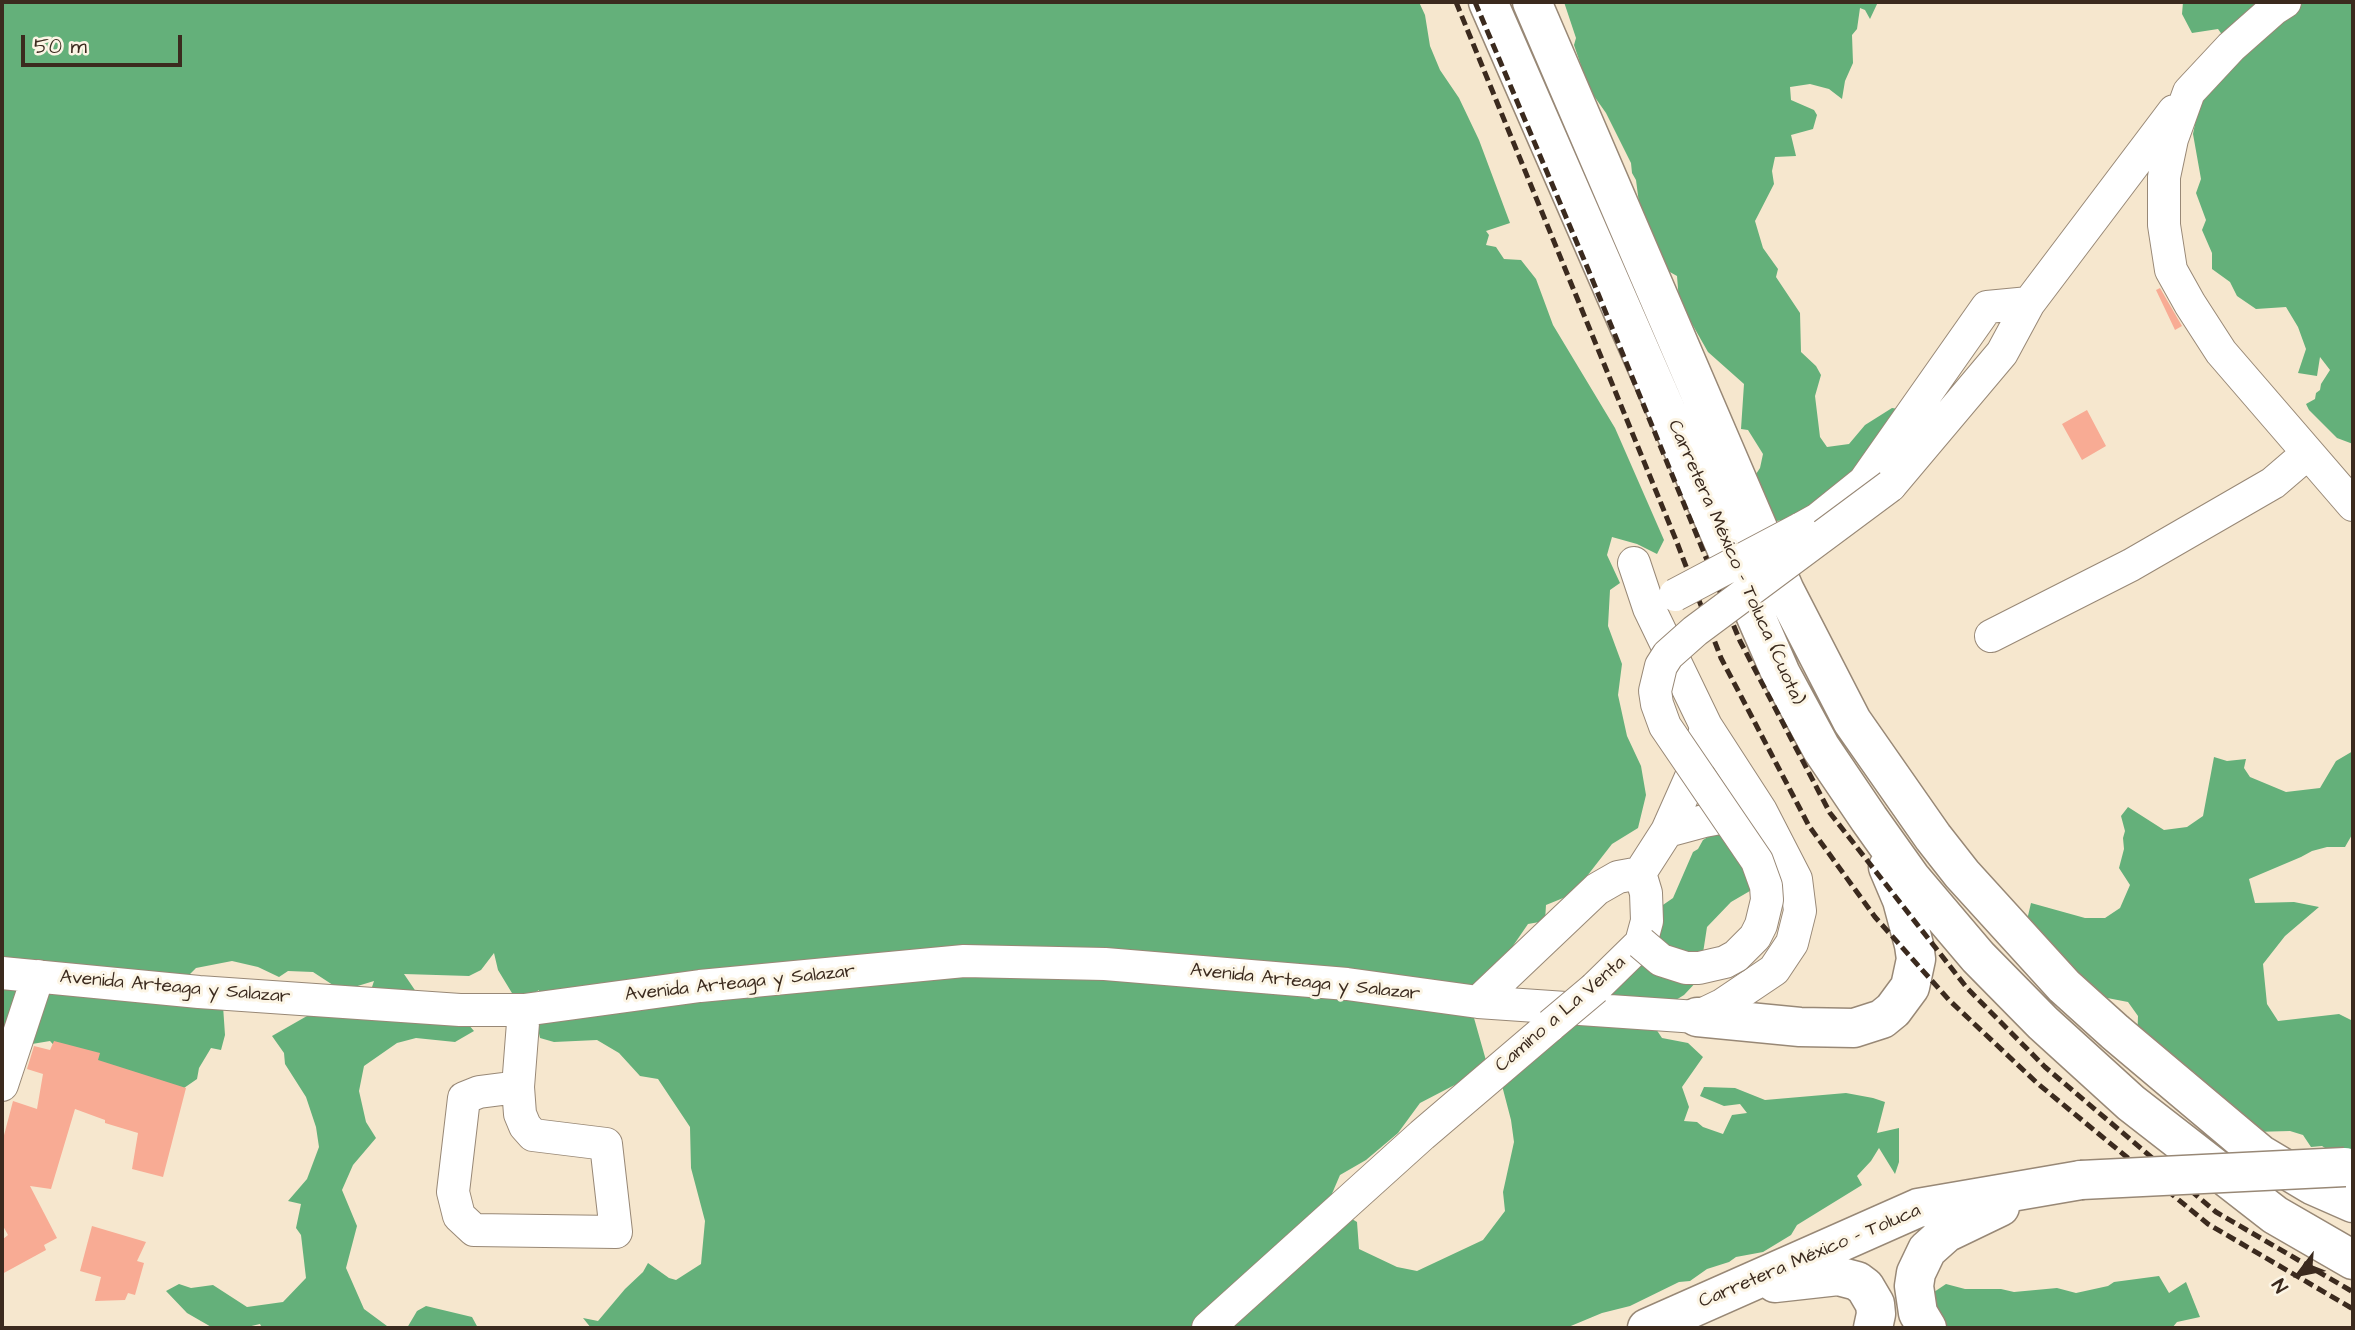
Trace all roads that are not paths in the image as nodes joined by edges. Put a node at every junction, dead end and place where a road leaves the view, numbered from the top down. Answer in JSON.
{"nodes":[{"id":1,"x":1488,"y":2,"type":"edge"},
{"id":2,"x":1532,"y":2,"type":"edge"},
{"id":3,"x":2285,"y":2,"type":"edge"},
{"id":4,"x":2189,"y":92,"type":"junction"},
{"id":5,"x":2029,"y":303,"type":"junction"},
{"id":6,"x":2308,"y":453,"type":"junction"},
{"id":7,"x":2353,"y":505,"type":"edge"},
{"id":8,"x":1634,"y":563,"type":"dead end"},
{"id":9,"x":1662,"y":601,"type":"junction"},
{"id":10,"x":1991,"y":636,"type":"dead end"},
{"id":11,"x":1706,"y":726,"type":"junction"},
{"id":12,"x":1761,"y":811,"type":"junction"},
{"id":13,"x":1870,"y":820,"type":"junction"},
{"id":14,"x":1667,"y":831,"type":"junction"},
{"id":15,"x":1640,"y":873,"type":"junction"},
{"id":16,"x":1641,"y":943,"type":"junction"},
{"id":17,"x":2,"y":973,"type":"edge"},
{"id":18,"x":38,"y":976,"type":"junction"},
{"id":19,"x":1478,"y":1002,"type":"junction"},
{"id":20,"x":524,"y":1010,"type":"junction"},
{"id":21,"x":1697,"y":1017,"type":"junction"},
{"id":22,"x":2047,"y":1027,"type":"junction"},
{"id":23,"x":2,"y":1085,"type":"edge"},
{"id":24,"x":518,"y":1087,"type":"junction"},
{"id":25,"x":2351,"y":1179,"type":"edge"},
{"id":26,"x":2043,"y":1186,"type":"junction"},
{"id":27,"x":2353,"y":1222,"type":"edge"},
{"id":28,"x":2353,"y":1259,"type":"edge"},
{"id":29,"x":1735,"y":1288,"type":"junction"},
{"id":30,"x":1208,"y":1328,"type":"edge"},
{"id":31,"x":1647,"y":1328,"type":"edge"},
{"id":32,"x":1874,"y":1328,"type":"edge"},
{"id":33,"x":1927,"y":1328,"type":"edge"}],
"edges":[{"from":1,"to":13,"type":"main road","name":"Carretera México - Toluca (Cuota)"},
{"from":2,"to":25,"type":"main road","name":"Carretera México - Toluca (Cuota)"},
{"from":3,"to":4,"type":"street"},
{"from":4,"to":5,"type":"street"},
{"from":4,"to":6,"type":"street"},
{"from":5,"to":9,"type":"street","bridge":true},
{"from":5,"to":16,"type":"street","bridge":true},
{"from":6,"to":7,"type":"street"},
{"from":6,"to":10,"type":"street"},
{"from":8,"to":9,"type":"street"},
{"from":9,"to":11,"type":"street"},
{"from":11,"to":12,"type":"street"},
{"from":11,"to":14,"type":"street"},
{"from":12,"to":14,"type":"street"},
{"from":12,"to":21,"type":"street"},
{"from":13,"to":21,"type":"main road"},
{"from":13,"to":22,"type":"main road","name":"Carretera México - Toluca (Cuota)"},
{"from":14,"to":15,"type":"street"},
{"from":15,"to":16,"type":"street","name":"Camino a La Venta"},
{"from":15,"to":19,"type":"street"},
{"from":16,"to":30,"type":"street","name":"Camino a La Venta","bridge":true},
{"from":17,"to":18,"type":"street","name":"Avenida Arteaga y Salazar"},
{"from":18,"to":20,"type":"street","name":"Avenida Arteaga y Salazar"},
{"from":18,"to":23,"type":"street"},
{"from":19,"to":20,"type":"street","name":"Avenida Arteaga y Salazar"},
{"from":19,"to":21,"type":"street","name":"Avenida Arteaga y Salazar"},
{"from":20,"to":24,"type":"street"},
{"from":22,"to":27,"type":"main road"},
{"from":22,"to":28,"type":"main road","name":"Carretera México - Toluca (Cuota)"},
{"from":24,"to":24,"type":"street"},
{"from":25,"to":26,"type":"main road","name":"Carretera México - Toluca","bridge":true},
{"from":26,"to":29,"type":"main road","name":"Carretera México - Toluca"},
{"from":26,"to":33,"type":"main road"},
{"from":29,"to":31,"type":"main road","name":"Carretera México - Toluca"},
{"from":29,"to":32,"type":"main road"}]}
